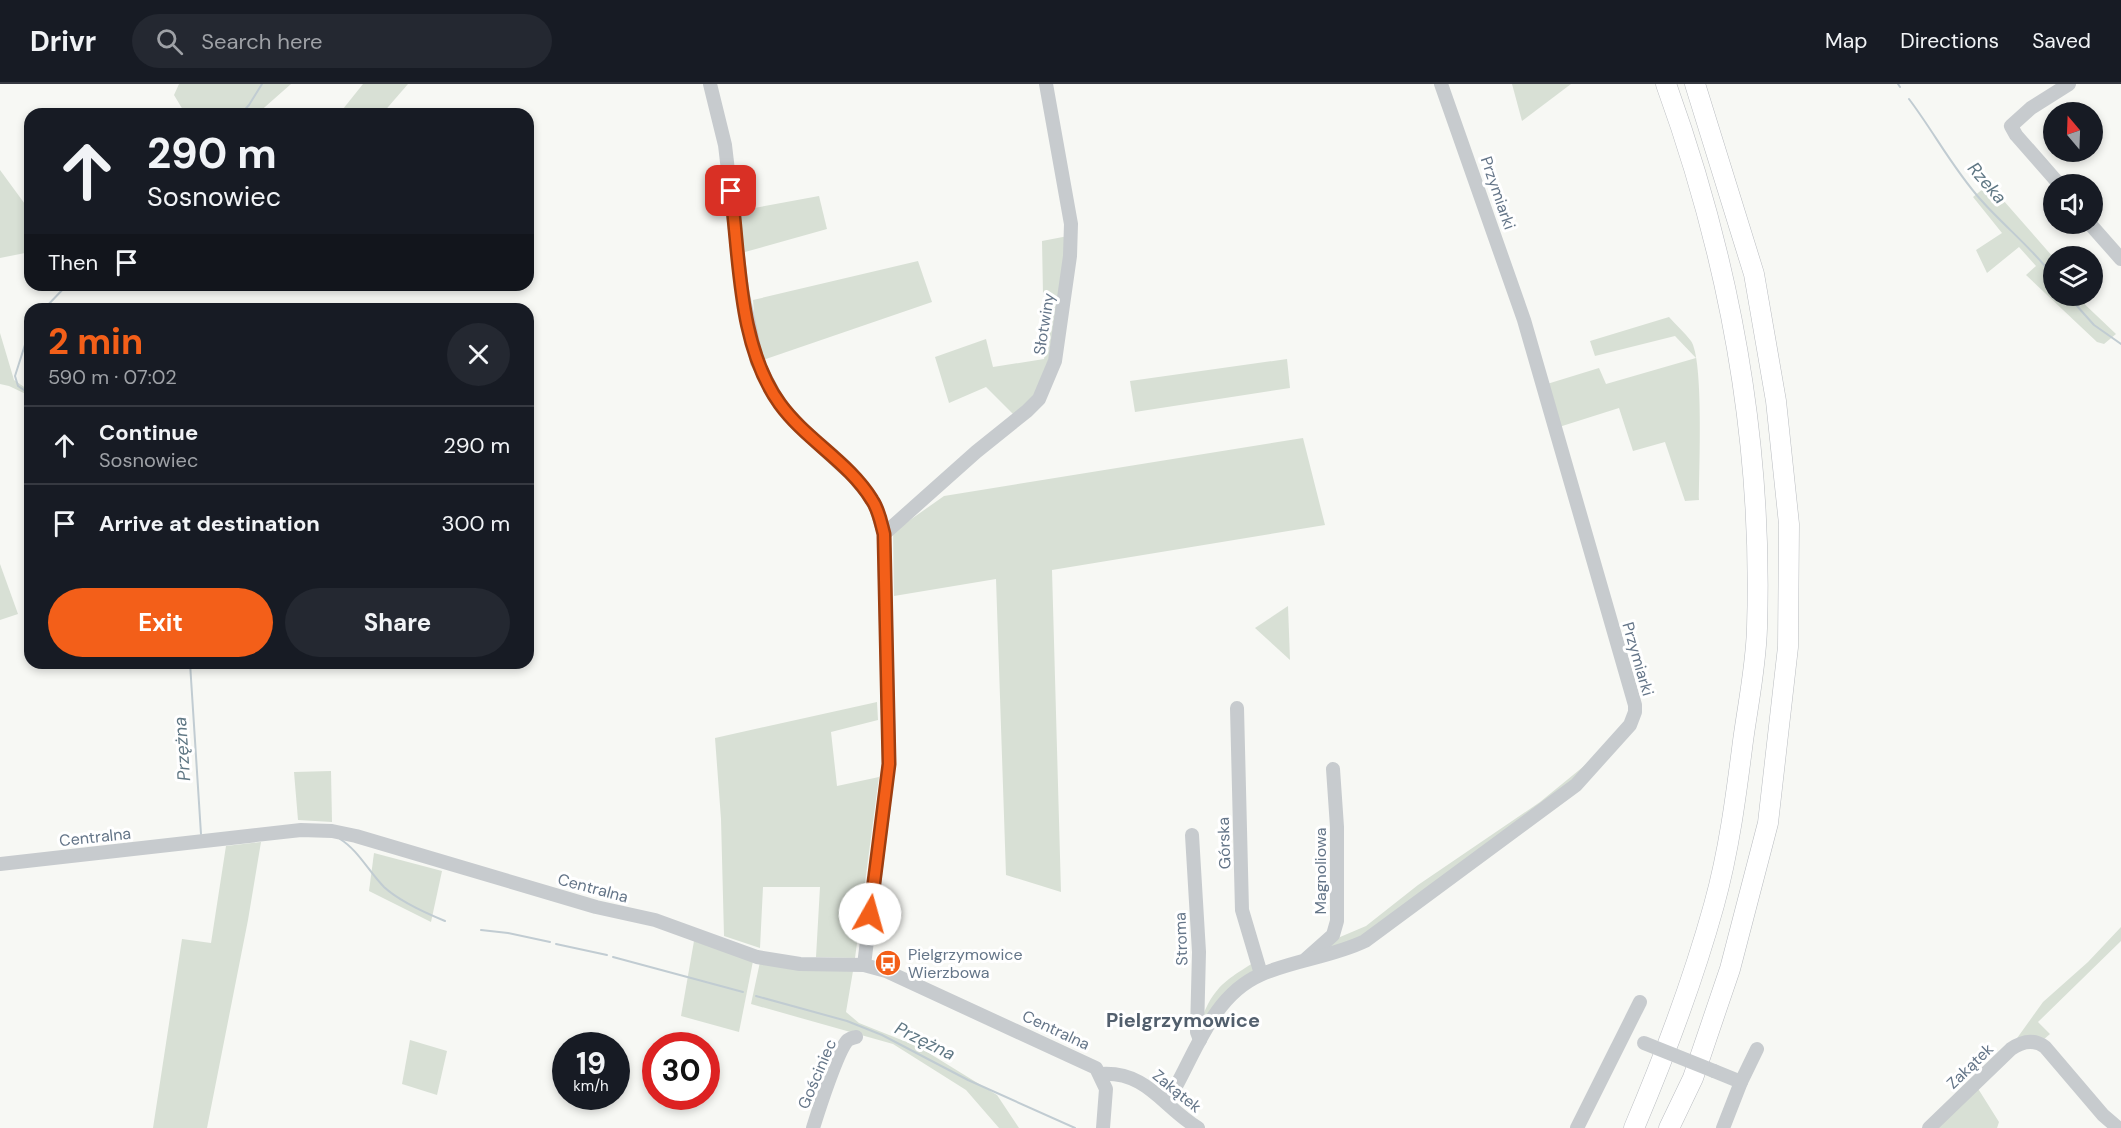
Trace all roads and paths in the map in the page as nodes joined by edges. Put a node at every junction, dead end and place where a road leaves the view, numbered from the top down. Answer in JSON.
{"nodes":[{"id":1,"x":710,"y":84,"type":"edge"},
{"id":2,"x":1046,"y":84,"type":"edge"},
{"id":3,"x":1441,"y":84,"type":"edge"},
{"id":4,"x":1666,"y":84,"type":"edge"},
{"id":5,"x":1695,"y":84,"type":"edge"},
{"id":6,"x":2069,"y":84,"type":"edge"},
{"id":7,"x":2051,"y":174,"type":"edge"},
{"id":8,"x":2099,"y":234,"type":"edge"},
{"id":9,"x":2121,"y":259,"type":"edge"},
{"id":10,"x":884,"y":534,"type":"junction"},
{"id":11,"x":1237,"y":708,"type":"dead end"},
{"id":12,"x":1333,"y":769,"type":"dead end"},
{"id":13,"x":1192,"y":835,"type":"dead end"},
{"id":14,"x":0,"y":864,"type":"edge"},
{"id":15,"x":1305,"y":961,"type":"junction"},
{"id":16,"x":864,"y":965,"type":"junction"},
{"id":17,"x":1261,"y":975,"type":"junction"},
{"id":18,"x":1640,"y":1002,"type":"dead end"},
{"id":19,"x":1623,"y":1035,"type":"junction"},
{"id":20,"x":856,"y":1037,"type":"dead end"},
{"id":21,"x":1200,"y":1041,"type":"junction"},
{"id":22,"x":1757,"y":1048,"type":"dead end"},
{"id":23,"x":1101,"y":1074,"type":"junction"},
{"id":24,"x":1741,"y":1082,"type":"junction"},
{"id":25,"x":1167,"y":1102,"type":"junction"},
{"id":26,"x":813,"y":1128,"type":"edge"},
{"id":27,"x":1103,"y":1128,"type":"edge"},
{"id":28,"x":1198,"y":1128,"type":"edge"},
{"id":29,"x":1577,"y":1128,"type":"edge"},
{"id":30,"x":1634,"y":1128,"type":"edge"},
{"id":31,"x":1669,"y":1128,"type":"edge"},
{"id":32,"x":1723,"y":1128,"type":"edge"},
{"id":33,"x":1929,"y":1128,"type":"edge"},
{"id":34,"x":2118,"y":1128,"type":"edge"}],
"edges":[{"from":1,"to":10,"type":"street"},
{"from":2,"to":10,"type":"street","name":"Słotwiny"},
{"from":3,"to":15,"type":"street","name":"Przymiarki"},
{"from":4,"to":30,"type":"highway"},
{"from":5,"to":31,"type":"highway"},
{"from":6,"to":7,"type":"street"},
{"from":8,"to":9,"type":"street"},
{"from":10,"to":16,"type":"street"},
{"from":11,"to":17,"type":"street","name":"Górska"},
{"from":12,"to":15,"type":"street","name":"Magnoliowa"},
{"from":13,"to":21,"type":"street","name":"Stroma"},
{"from":14,"to":16,"type":"street","name":"Centralna"},
{"from":15,"to":17,"type":"street","name":"Przymiarki"},
{"from":16,"to":23,"type":"street","name":"Centralna"},
{"from":17,"to":21,"type":"street","name":"Przymiarki"},
{"from":18,"to":19,"type":"street"},
{"from":19,"to":24,"type":"street","bridge":true},
{"from":19,"to":29,"type":"street"},
{"from":20,"to":26,"type":"street","name":"Gościniec"},
{"from":21,"to":25,"type":"street","name":"Przymiarki"},
{"from":22,"to":24,"type":"street"},
{"from":23,"to":25,"type":"street","name":"Zakątek"},
{"from":23,"to":27,"type":"street"},
{"from":24,"to":32,"type":"street"},
{"from":25,"to":28,"type":"street","name":"Zakątek"},
{"from":33,"to":34,"type":"street","name":"Zakątek"}]}
